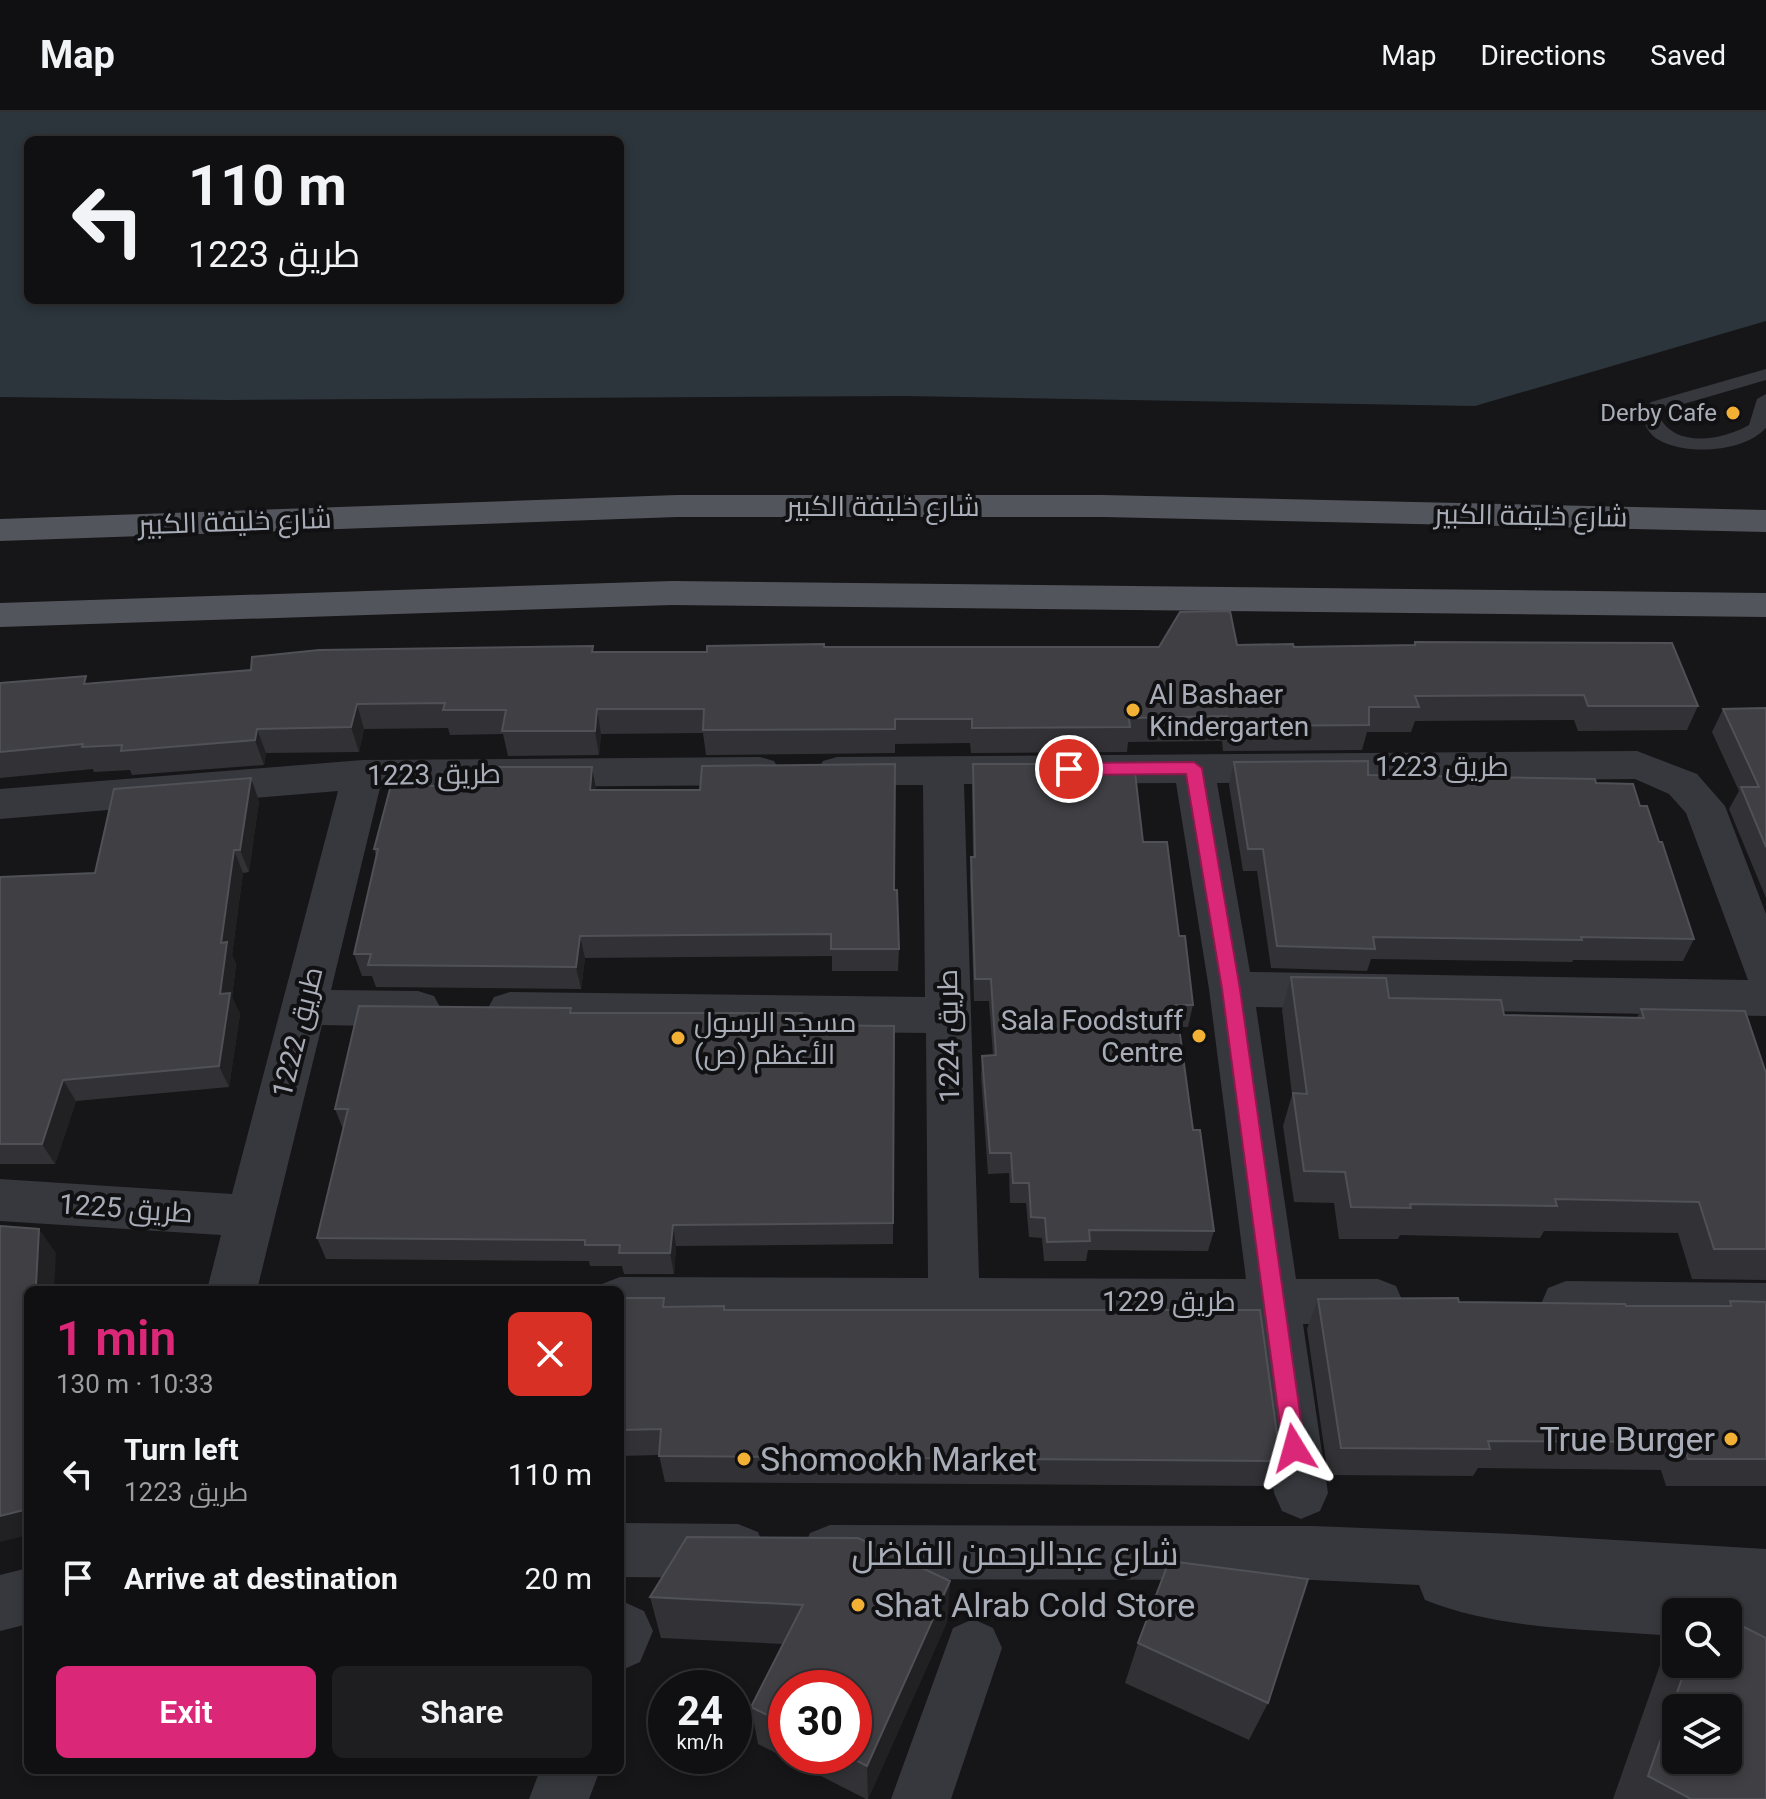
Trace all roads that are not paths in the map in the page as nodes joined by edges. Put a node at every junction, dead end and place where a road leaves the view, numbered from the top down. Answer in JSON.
{"nodes":[{"id":1,"x":1766,"y":374,"type":"edge"},
{"id":2,"x":1766,"y":399,"type":"edge"},
{"id":3,"x":1766,"y":521,"type":"edge"},
{"id":4,"x":0,"y":530,"type":"edge"},
{"id":5,"x":1766,"y":605,"type":"edge"},
{"id":6,"x":0,"y":615,"type":"edge"},
{"id":7,"x":1194,"y":768,"type":"junction"},
{"id":8,"x":943,"y":770,"type":"junction"},
{"id":9,"x":363,"y":774,"type":"junction"},
{"id":10,"x":0,"y":804,"type":"edge"},
{"id":11,"x":1766,"y":972,"type":"edge"},
{"id":12,"x":1231,"y":989,"type":"junction"},
{"id":13,"x":1766,"y":998,"type":"edge"},
{"id":14,"x":303,"y":1007,"type":"junction"},
{"id":15,"x":948,"y":1015,"type":"junction"},
{"id":16,"x":0,"y":1200,"type":"edge"},
{"id":17,"x":251,"y":1216,"type":"junction"},
{"id":18,"x":233,"y":1286,"type":"edge"},
{"id":19,"x":624,"y":1300,"type":"edge"},
{"id":20,"x":1274,"y":1301,"type":"junction"},
{"id":21,"x":954,"y":1302,"type":"junction"},
{"id":22,"x":1417,"y":1302,"type":"edge"},
{"id":23,"x":1528,"y":1304,"type":"edge"},
{"id":24,"x":1766,"y":1306,"type":"edge"},
{"id":25,"x":1301,"y":1493,"type":"dead end"},
{"id":26,"x":624,"y":1550,"type":"edge"},
{"id":27,"x":1313,"y":1553,"type":"junction"},
{"id":28,"x":1766,"y":1577,"type":"edge"},
{"id":29,"x":24,"y":1597,"type":"edge"},
{"id":30,"x":0,"y":1603,"type":"edge"},
{"id":31,"x":1662,"y":1607,"type":"edge"},
{"id":32,"x":1742,"y":1614,"type":"edge"},
{"id":33,"x":1766,"y":1616,"type":"edge"},
{"id":34,"x":973,"y":1648,"type":"dead end"},
{"id":35,"x":568,"y":1774,"type":"edge"},
{"id":36,"x":559,"y":1799,"type":"edge"},
{"id":37,"x":921,"y":1799,"type":"edge"}],
"edges":[{"from":1,"to":2,"type":"lane"},
{"from":3,"to":4,"type":"main road","name":"شارع خليفة الكبير"},
{"from":5,"to":6,"type":"main road"},
{"from":7,"to":8,"type":"street","name":"طريق 1223"},
{"from":7,"to":11,"type":"street","name":"طريق 1223"},
{"from":7,"to":12,"type":"street"},
{"from":8,"to":9,"type":"street","name":"طريق 1223"},
{"from":8,"to":15,"type":"street","name":"طريق 1224"},
{"from":9,"to":10,"type":"street","name":"طريق 1223"},
{"from":9,"to":14,"type":"street","name":"طريق 1222"},
{"from":12,"to":13,"type":"street"},
{"from":12,"to":20,"type":"street"},
{"from":14,"to":15,"type":"street"},
{"from":14,"to":17,"type":"street","name":"طريق 1222"},
{"from":15,"to":21,"type":"street","name":"طريق 1224"},
{"from":16,"to":17,"type":"street","name":"طريق 1225"},
{"from":17,"to":18,"type":"street","name":"طريق 1222"},
{"from":19,"to":21,"type":"street","name":"طريق 1229"},
{"from":20,"to":21,"type":"street","name":"طريق 1229"},
{"from":20,"to":22,"type":"street","name":"طريق 1229"},
{"from":20,"to":25,"type":"street"},
{"from":23,"to":24,"type":"street"},
{"from":26,"to":27,"type":"street","name":"شارع عبدالرحمن الفاضل"},
{"from":27,"to":28,"type":"street","name":"شارع عبدالرحمن الفاضل"},
{"from":27,"to":31,"type":"street","name":"شارع عبدالرحمن الفاضل"},
{"from":29,"to":30,"type":"street"},
{"from":32,"to":33,"type":"street"},
{"from":34,"to":37,"type":"street"},
{"from":35,"to":36,"type":"street"}]}
